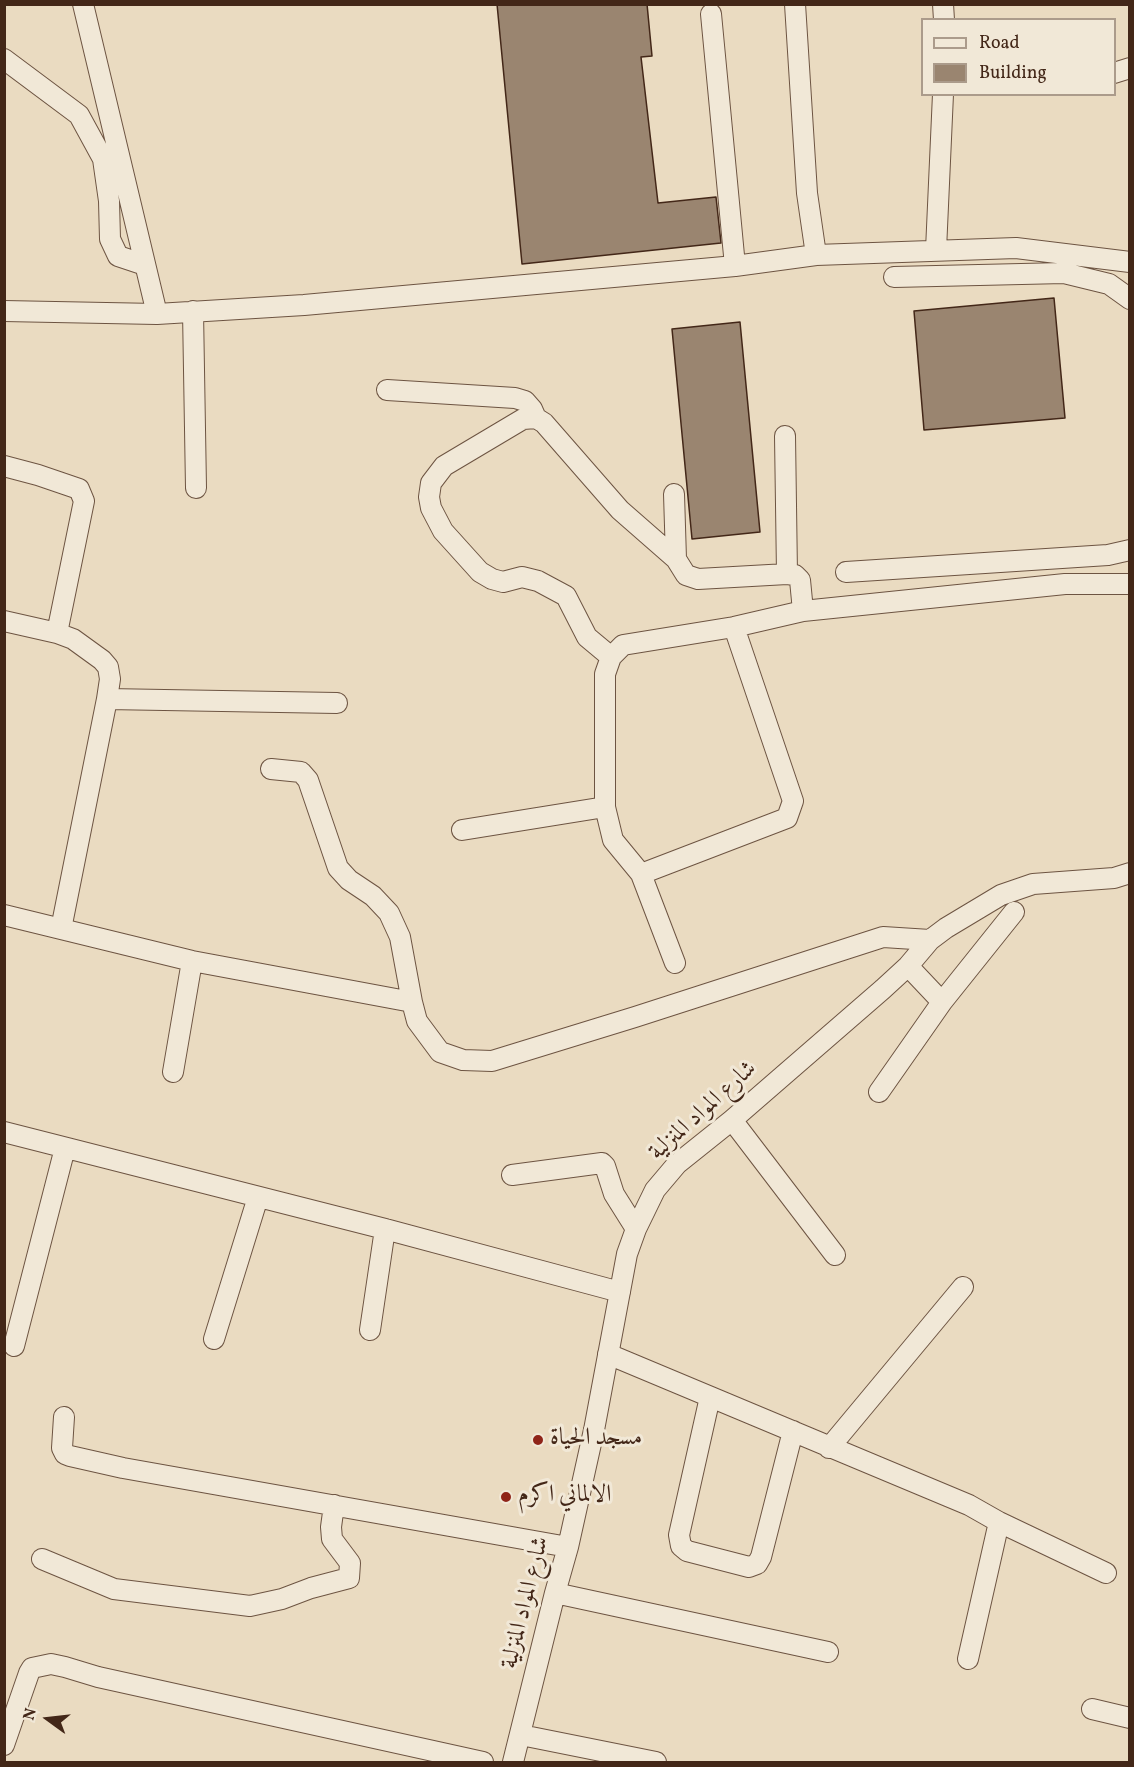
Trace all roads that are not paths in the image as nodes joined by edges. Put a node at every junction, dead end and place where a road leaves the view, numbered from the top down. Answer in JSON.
{"nodes":[{"id":1,"x":83,"y":4,"type":"edge"},
{"id":2,"x":795,"y":4,"type":"edge"},
{"id":3,"x":711,"y":14,"type":"dead end"},
{"id":4,"x":4,"y":59,"type":"edge"},
{"id":5,"x":943,"y":96,"type":"edge"},
{"id":6,"x":936,"y":250,"type":"junction"},
{"id":7,"x":816,"y":255,"type":"junction"},
{"id":8,"x":1130,"y":262,"type":"edge"},
{"id":9,"x":145,"y":265,"type":"junction"},
{"id":10,"x":735,"y":266,"type":"junction"},
{"id":11,"x":894,"y":277,"type":"dead end"},
{"id":12,"x":1130,"y":299,"type":"edge"},
{"id":13,"x":4,"y":311,"type":"edge"},
{"id":14,"x":193,"y":311,"type":"junction"},
{"id":15,"x":156,"y":314,"type":"junction"},
{"id":16,"x":387,"y":390,"type":"dead end"},
{"id":17,"x":536,"y":418,"type":"junction"},
{"id":18,"x":786,"y":436,"type":"dead end"},
{"id":19,"x":4,"y":466,"type":"edge"},
{"id":20,"x":196,"y":488,"type":"dead end"},
{"id":21,"x":674,"y":494,"type":"dead end"},
{"id":22,"x":1130,"y":550,"type":"edge"},
{"id":23,"x":676,"y":559,"type":"junction"},
{"id":24,"x":846,"y":572,"type":"dead end"},
{"id":25,"x":787,"y":574,"type":"junction"},
{"id":26,"x":1130,"y":584,"type":"edge"},
{"id":27,"x":803,"y":611,"type":"junction"},
{"id":28,"x":4,"y":621,"type":"edge"},
{"id":29,"x":734,"y":627,"type":"junction"},
{"id":30,"x":57,"y":633,"type":"junction"},
{"id":31,"x":611,"y":657,"type":"junction"},
{"id":32,"x":107,"y":699,"type":"junction"},
{"id":33,"x":337,"y":704,"type":"dead end"},
{"id":34,"x":271,"y":769,"type":"dead end"},
{"id":35,"x":605,"y":807,"type":"junction"},
{"id":36,"x":462,"y":830,"type":"dead end"},
{"id":37,"x":1130,"y":873,"type":"edge"},
{"id":38,"x":641,"y":874,"type":"junction"},
{"id":39,"x":1014,"y":912,"type":"dead end"},
{"id":40,"x":4,"y":915,"type":"edge"},
{"id":41,"x":61,"y":928,"type":"junction"},
{"id":42,"x":930,"y":940,"type":"junction"},
{"id":43,"x":192,"y":961,"type":"junction"},
{"id":44,"x":675,"y":963,"type":"dead end"},
{"id":45,"x":908,"y":966,"type":"junction"},
{"id":46,"x":412,"y":1002,"type":"junction"},
{"id":47,"x":942,"y":1002,"type":"junction"},
{"id":48,"x":173,"y":1072,"type":"dead end"},
{"id":49,"x":879,"y":1092,"type":"dead end"},
{"id":50,"x":732,"y":1120,"type":"junction"},
{"id":51,"x":4,"y":1132,"type":"edge"},
{"id":52,"x":65,"y":1148,"type":"junction"},
{"id":53,"x":512,"y":1175,"type":"dead end"},
{"id":54,"x":258,"y":1197,"type":"junction"},
{"id":55,"x":386,"y":1229,"type":"junction"},
{"id":56,"x":636,"y":1229,"type":"junction"},
{"id":57,"x":835,"y":1255,"type":"dead end"},
{"id":58,"x":963,"y":1287,"type":"dead end"},
{"id":59,"x":620,"y":1292,"type":"junction"},
{"id":60,"x":370,"y":1330,"type":"dead end"},
{"id":61,"x":214,"y":1339,"type":"dead end"},
{"id":62,"x":14,"y":1346,"type":"dead end"},
{"id":63,"x":608,"y":1354,"type":"junction"},
{"id":64,"x":710,"y":1396,"type":"junction"},
{"id":65,"x":64,"y":1417,"type":"dead end"},
{"id":66,"x":793,"y":1431,"type":"junction"},
{"id":67,"x":829,"y":1448,"type":"junction"},
{"id":68,"x":334,"y":1505,"type":"junction"},
{"id":69,"x":999,"y":1522,"type":"junction"},
{"id":70,"x":568,"y":1546,"type":"junction"},
{"id":71,"x":42,"y":1559,"type":"dead end"},
{"id":72,"x":1106,"y":1573,"type":"dead end"},
{"id":73,"x":555,"y":1593,"type":"junction"},
{"id":74,"x":828,"y":1652,"type":"dead end"},
{"id":75,"x":969,"y":1659,"type":"dead end"},
{"id":76,"x":1092,"y":1709,"type":"dead end"},
{"id":77,"x":1130,"y":1718,"type":"edge"},
{"id":78,"x":521,"y":1735,"type":"junction"},
{"id":79,"x":4,"y":1745,"type":"edge"},
{"id":80,"x":483,"y":1762,"type":"edge"},
{"id":81,"x":513,"y":1762,"type":"edge"},
{"id":82,"x":656,"y":1762,"type":"edge"}],
"edges":[{"from":1,"to":9,"type":"street"},
{"from":2,"to":7,"type":"street"},
{"from":3,"to":10,"type":"street"},
{"from":4,"to":9,"type":"street"},
{"from":5,"to":6,"type":"street"},
{"from":6,"to":7,"type":"street"},
{"from":6,"to":8,"type":"street"},
{"from":7,"to":10,"type":"street"},
{"from":9,"to":15,"type":"street"},
{"from":10,"to":14,"type":"street"},
{"from":11,"to":12,"type":"street"},
{"from":13,"to":15,"type":"street"},
{"from":14,"to":15,"type":"street"},
{"from":14,"to":20,"type":"street"},
{"from":16,"to":17,"type":"street"},
{"from":17,"to":23,"type":"street"},
{"from":17,"to":31,"type":"street"},
{"from":18,"to":25,"type":"street"},
{"from":19,"to":30,"type":"street"},
{"from":21,"to":23,"type":"street"},
{"from":22,"to":24,"type":"street"},
{"from":23,"to":25,"type":"street"},
{"from":25,"to":27,"type":"street"},
{"from":26,"to":27,"type":"street"},
{"from":27,"to":29,"type":"street"},
{"from":28,"to":30,"type":"street"},
{"from":29,"to":31,"type":"street"},
{"from":29,"to":38,"type":"street"},
{"from":30,"to":32,"type":"street"},
{"from":31,"to":35,"type":"street"},
{"from":32,"to":33,"type":"street"},
{"from":32,"to":41,"type":"street"},
{"from":34,"to":46,"type":"street"},
{"from":35,"to":36,"type":"street"},
{"from":35,"to":38,"type":"street"},
{"from":37,"to":42,"type":"street","name":"شارع المواد المنزلية"},
{"from":38,"to":44,"type":"street"},
{"from":39,"to":47,"type":"street"},
{"from":40,"to":41,"type":"street"},
{"from":41,"to":43,"type":"street"},
{"from":42,"to":45,"type":"street","name":"شارع المواد المنزلية"},
{"from":42,"to":46,"type":"street"},
{"from":43,"to":46,"type":"street"},
{"from":43,"to":48,"type":"street"},
{"from":45,"to":47,"type":"street"},
{"from":45,"to":50,"type":"street","name":"شارع المواد المنزلية"},
{"from":47,"to":49,"type":"street"},
{"from":50,"to":56,"type":"street","name":"شارع المواد المنزلية"},
{"from":50,"to":57,"type":"street"},
{"from":51,"to":52,"type":"street"},
{"from":52,"to":54,"type":"street"},
{"from":52,"to":62,"type":"street"},
{"from":53,"to":56,"type":"street"},
{"from":54,"to":55,"type":"street"},
{"from":54,"to":61,"type":"street"},
{"from":55,"to":59,"type":"street"},
{"from":55,"to":60,"type":"street"},
{"from":56,"to":59,"type":"street","name":"شارع المواد المنزلية"},
{"from":58,"to":67,"type":"street"},
{"from":59,"to":63,"type":"street","name":"شارع المواد المنزلية"},
{"from":63,"to":64,"type":"street"},
{"from":63,"to":70,"type":"street","name":"شارع المواد المنزلية"},
{"from":64,"to":66,"type":"street"},
{"from":64,"to":66,"type":"street"},
{"from":65,"to":68,"type":"street"},
{"from":66,"to":67,"type":"street"},
{"from":67,"to":69,"type":"street"},
{"from":68,"to":70,"type":"street"},
{"from":68,"to":71,"type":"street"},
{"from":69,"to":72,"type":"street"},
{"from":69,"to":75,"type":"street"},
{"from":70,"to":73,"type":"street","name":"شارع المواد المنزلية"},
{"from":73,"to":74,"type":"street"},
{"from":73,"to":78,"type":"street","name":"شارع المواد المنزلية"},
{"from":76,"to":77,"type":"street"},
{"from":78,"to":81,"type":"street","name":"شارع المواد المنزلية"},
{"from":78,"to":82,"type":"street"},
{"from":79,"to":80,"type":"street"}]}
